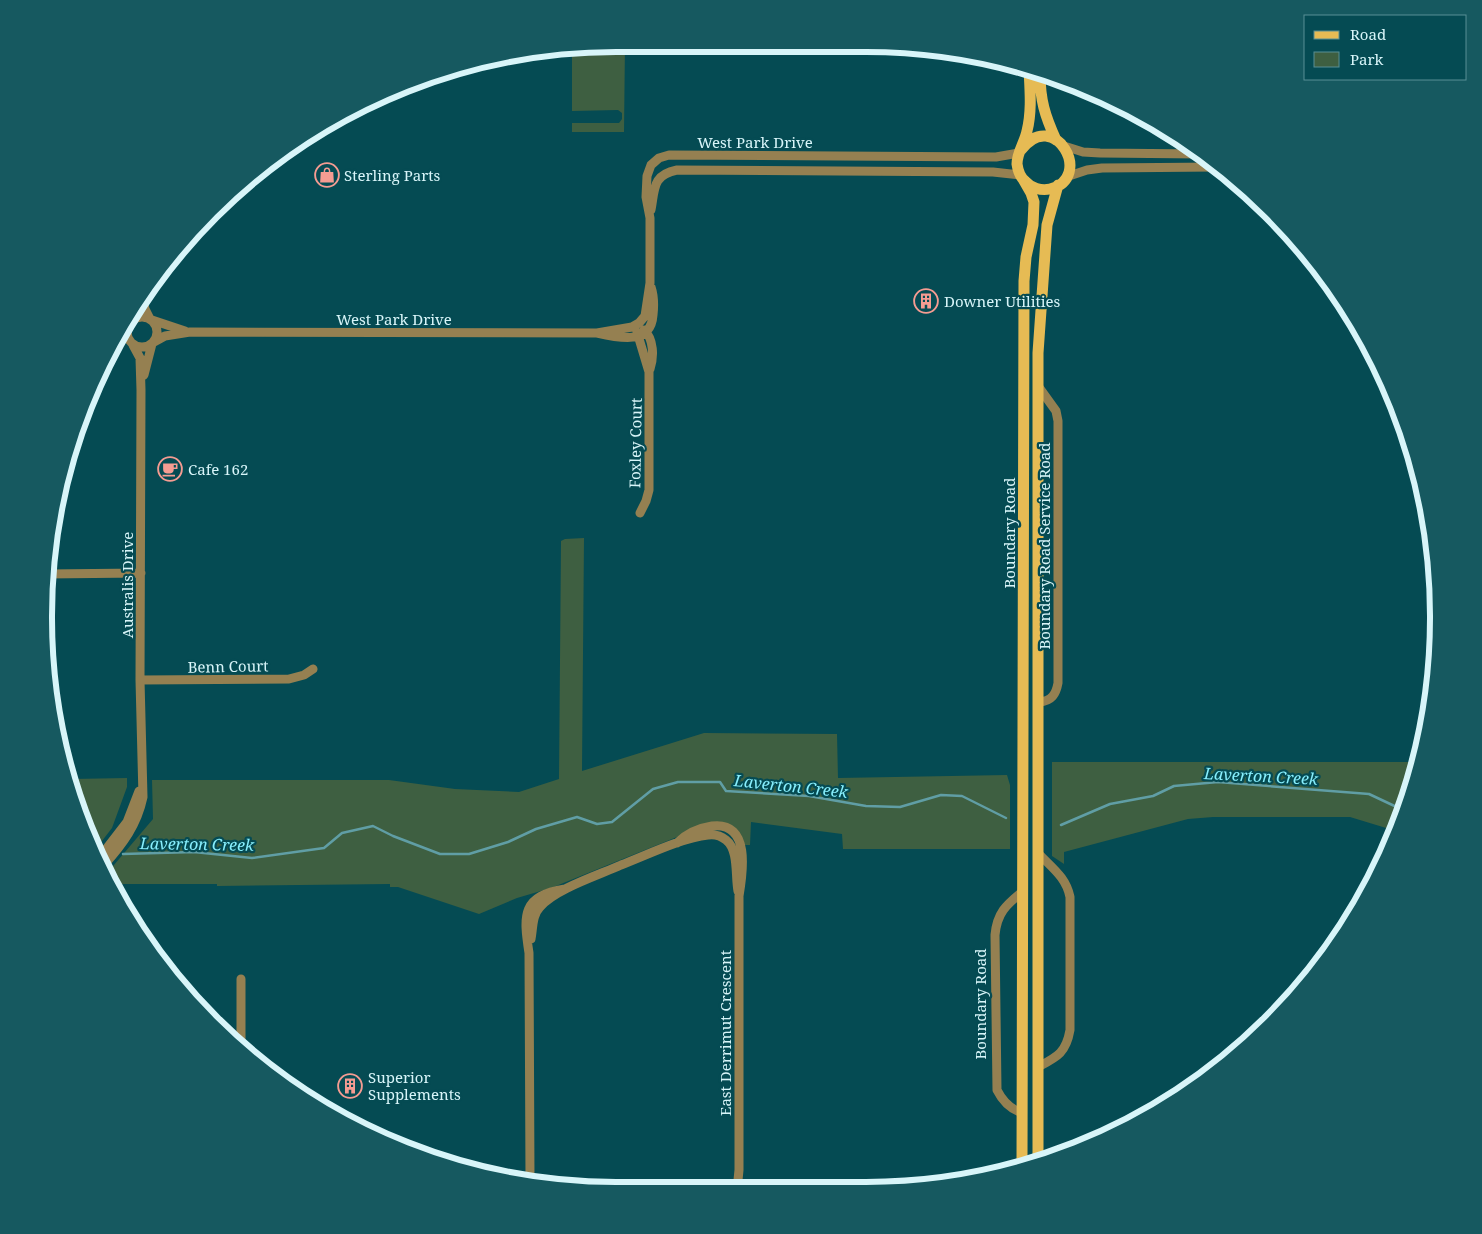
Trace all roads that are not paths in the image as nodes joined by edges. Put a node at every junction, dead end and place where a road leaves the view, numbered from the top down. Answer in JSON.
{"nodes":[{"id":1,"x":1030,"y":77,"type":"edge"},
{"id":2,"x":1040,"y":80,"type":"edge"},
{"id":3,"x":1060,"y":143,"type":"junction"},
{"id":4,"x":1020,"y":152,"type":"junction"},
{"id":5,"x":1162,"y":154,"type":"junction"},
{"id":6,"x":1188,"y":154,"type":"edge"},
{"id":7,"x":832,"y":156,"type":"junction"},
{"id":8,"x":843,"y":156,"type":"junction"},
{"id":9,"x":651,"y":164,"type":"junction"},
{"id":10,"x":1163,"y":166,"type":"junction"},
{"id":11,"x":1206,"y":167,"type":"edge"},
{"id":12,"x":837,"y":171,"type":"junction"},
{"id":13,"x":659,"y":177,"type":"junction"},
{"id":14,"x":1021,"y":177,"type":"junction"},
{"id":15,"x":1062,"y":181,"type":"junction"},
{"id":16,"x":650,"y":218,"type":"junction"},
{"id":17,"x":650,"y":282,"type":"junction"},
{"id":18,"x":145,"y":308,"type":"edge"},
{"id":19,"x":139,"y":318,"type":"edge"},
{"id":20,"x":151,"y":320,"type":"junction"},
{"id":21,"x":637,"y":325,"type":"junction"},
{"id":22,"x":190,"y":332,"type":"junction"},
{"id":23,"x":597,"y":333,"type":"junction"},
{"id":24,"x":642,"y":334,"type":"junction"},
{"id":25,"x":127,"y":337,"type":"edge"},
{"id":26,"x":153,"y":343,"type":"junction"},
{"id":27,"x":133,"y":345,"type":"junction"},
{"id":28,"x":1038,"y":386,"type":"junction"},
{"id":29,"x":142,"y":390,"type":"junction"},
{"id":30,"x":640,"y":513,"type":"dead end"},
{"id":31,"x":140,"y":573,"type":"junction"},
{"id":32,"x":54,"y":574,"type":"edge"},
{"id":33,"x":313,"y":669,"type":"dead end"},
{"id":34,"x":140,"y":680,"type":"junction"},
{"id":35,"x":1023,"y":702,"type":"junction"},
{"id":36,"x":1039,"y":702,"type":"junction"},
{"id":37,"x":141,"y":781,"type":"junction"},
{"id":38,"x":104,"y":853,"type":"edge"},
{"id":39,"x":1038,"y":853,"type":"junction"},
{"id":40,"x":108,"y":860,"type":"edge"},
{"id":41,"x":1022,"y":892,"type":"junction"},
{"id":42,"x":241,"y":979,"type":"dead end"},
{"id":43,"x":241,"y":1037,"type":"edge"},
{"id":44,"x":1038,"y":1067,"type":"junction"},
{"id":45,"x":1038,"y":1094,"type":"junction"},
{"id":46,"x":1022,"y":1113,"type":"junction"},
{"id":47,"x":1038,"y":1154,"type":"edge"},
{"id":48,"x":1022,"y":1159,"type":"edge"},
{"id":49,"x":739,"y":1170,"type":"junction"},
{"id":50,"x":530,"y":1175,"type":"edge"},
{"id":51,"x":738,"y":1182,"type":"edge"},
{"id":52,"x":741,"y":1182,"type":"edge"}],
"edges":[{"from":1,"to":4,"type":"main road"},
{"from":2,"to":3,"type":"main road"},
{"from":3,"to":4,"type":"main road"},
{"from":3,"to":5,"type":"street"},
{"from":3,"to":15,"type":"main road"},
{"from":4,"to":8,"type":"street","name":"West Park Drive"},
{"from":4,"to":14,"type":"main road"},
{"from":5,"to":6,"type":"street"},
{"from":5,"to":10,"type":"street"},
{"from":7,"to":8,"type":"street","name":"West Park Drive"},
{"from":7,"to":9,"type":"street","name":"West Park Drive"},
{"from":7,"to":12,"type":"street","name":"West Park Drive"},
{"from":8,"to":12,"type":"street"},
{"from":9,"to":13,"type":"street"},
{"from":9,"to":16,"type":"street"},
{"from":10,"to":11,"type":"street"},
{"from":10,"to":15,"type":"street"},
{"from":12,"to":13,"type":"street","name":"West Park Drive"},
{"from":12,"to":14,"type":"street","name":"West Park Drive"},
{"from":13,"to":16,"type":"street"},
{"from":14,"to":15,"type":"main road"},
{"from":14,"to":35,"type":"main road","name":"Boundary Road"},
{"from":15,"to":28,"type":"main road","name":"Boundary Road"},
{"from":16,"to":17,"type":"street"},
{"from":17,"to":21,"type":"street"},
{"from":17,"to":24,"type":"street"},
{"from":18,"to":20,"type":"street"},
{"from":19,"to":20,"type":"street"},
{"from":20,"to":22,"type":"street","name":"West Park Drive"},
{"from":20,"to":26,"type":"street"},
{"from":21,"to":23,"type":"street","name":"West Park Drive"},
{"from":21,"to":24,"type":"street","name":"Foxley Court"},
{"from":22,"to":23,"type":"street","name":"West Park Drive"},
{"from":22,"to":26,"type":"street","name":"West Park Drive"},
{"from":23,"to":24,"type":"street","name":"West Park Drive"},
{"from":24,"to":30,"type":"street","name":"Foxley Court"},
{"from":25,"to":27,"type":"street"},
{"from":26,"to":27,"type":"street"},
{"from":26,"to":29,"type":"street","name":"Australis Drive"},
{"from":27,"to":29,"type":"street","name":"Australis Drive"},
{"from":28,"to":36,"type":"main road","name":"Boundary Road"},
{"from":28,"to":36,"type":"street","name":"Boundary Road Service Road"},
{"from":29,"to":31,"type":"street","name":"Australis Drive"},
{"from":31,"to":32,"type":"street"},
{"from":31,"to":34,"type":"street","name":"Australis Drive"},
{"from":33,"to":34,"type":"street","name":"Benn Court"},
{"from":34,"to":37,"type":"street","name":"Australis Drive"},
{"from":35,"to":36,"type":"main road"},
{"from":35,"to":41,"type":"main road","name":"Boundary Road"},
{"from":36,"to":39,"type":"main road","name":"Boundary Road"},
{"from":37,"to":38,"type":"street","name":"Australis Drive"},
{"from":37,"to":40,"type":"street","name":"Australis Drive"},
{"from":39,"to":44,"type":"main road","name":"Boundary Road"},
{"from":39,"to":44,"type":"street"},
{"from":41,"to":46,"type":"main road","name":"Boundary Road"},
{"from":41,"to":46,"type":"street","name":"Boundary Road"},
{"from":42,"to":43,"type":"street"},
{"from":44,"to":45,"type":"main road","name":"Boundary Road"},
{"from":45,"to":46,"type":"main road"},
{"from":45,"to":47,"type":"main road","name":"Boundary Road"},
{"from":46,"to":48,"type":"main road","name":"Boundary Road"},
{"from":49,"to":50,"type":"street","name":"East Derrimut Crescent"},
{"from":49,"to":51,"type":"street","name":"East Derrimut Crescent"},
{"from":49,"to":52,"type":"street","name":"East Derrimut Crescent"}]}
